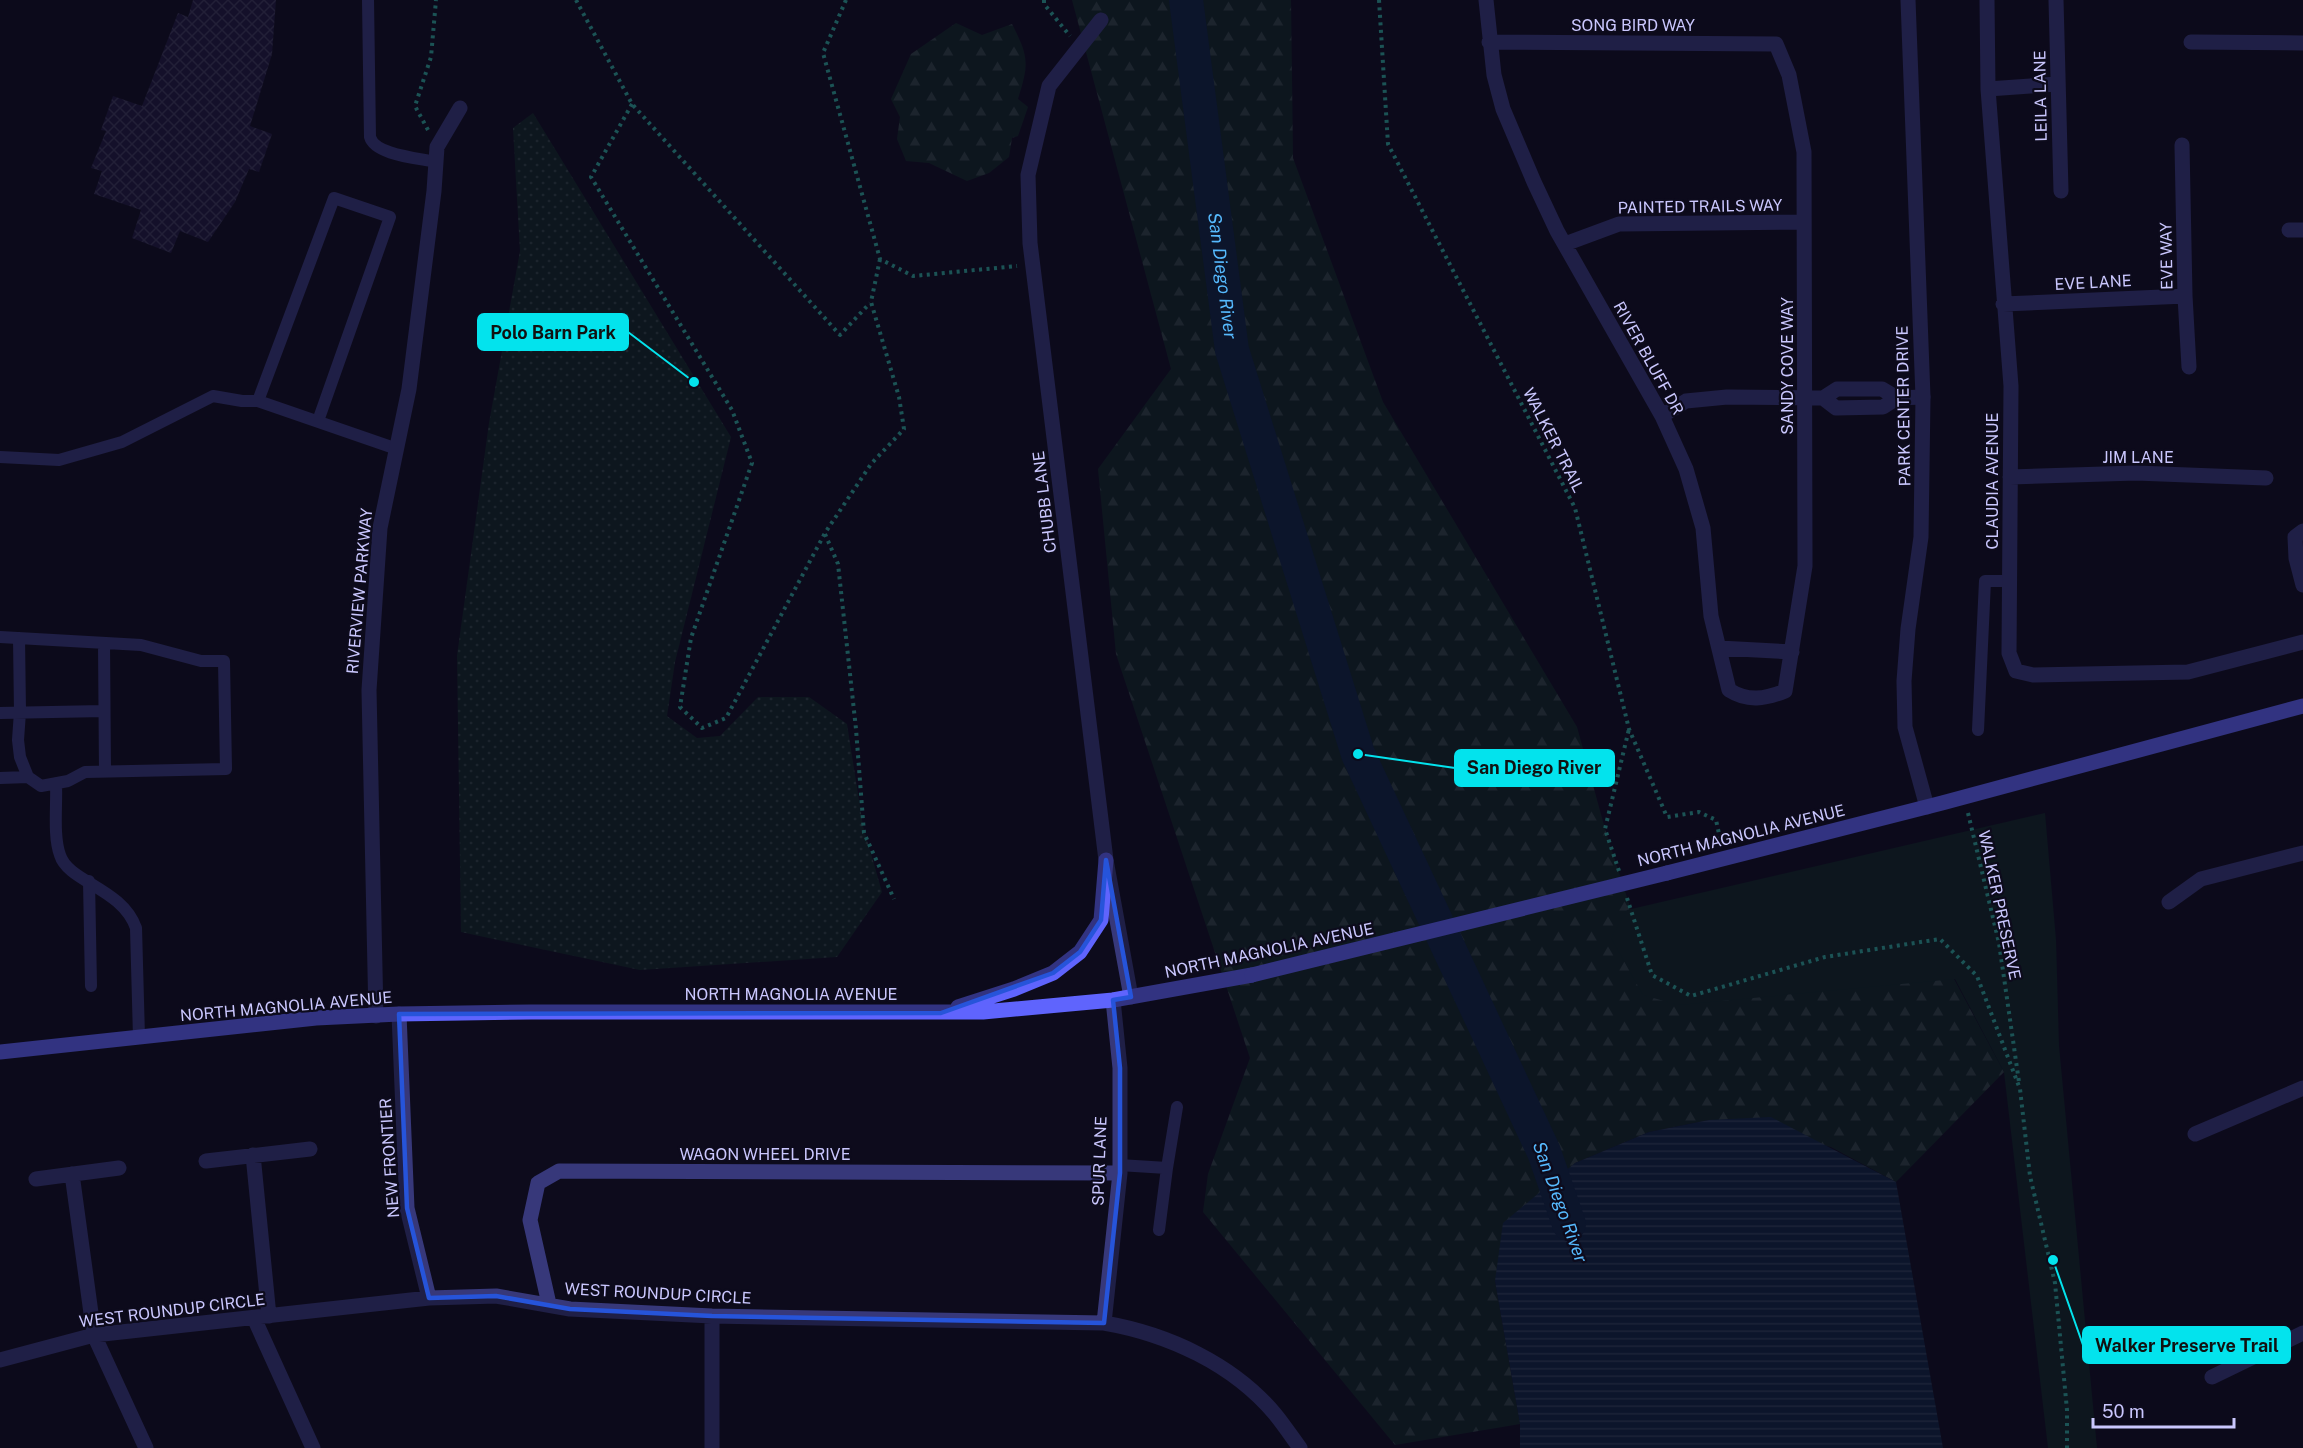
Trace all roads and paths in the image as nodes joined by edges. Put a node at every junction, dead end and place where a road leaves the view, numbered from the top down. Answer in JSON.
{"nodes":[{"id":1,"x":368,"y":0,"type":"edge"},
{"id":2,"x":436,"y":0,"type":"edge"},
{"id":3,"x":576,"y":0,"type":"edge"},
{"id":4,"x":846,"y":0,"type":"edge"},
{"id":5,"x":1044,"y":0,"type":"edge"},
{"id":6,"x":1379,"y":0,"type":"edge"},
{"id":7,"x":1486,"y":0,"type":"edge"},
{"id":8,"x":1908,"y":0,"type":"edge"},
{"id":9,"x":1987,"y":0,"type":"edge"},
{"id":10,"x":2056,"y":0,"type":"edge"},
{"id":11,"x":1101,"y":20,"type":"dead end"},
{"id":12,"x":1489,"y":42,"type":"junction"},
{"id":13,"x":2191,"y":42,"type":"dead end"},
{"id":14,"x":2303,"y":43,"type":"edge"},
{"id":15,"x":1776,"y":44,"type":"joint"},
{"id":16,"x":1080,"y":48,"type":"junction"},
{"id":17,"x":2057,"y":84,"type":"junction"},
{"id":18,"x":1988,"y":90,"type":"junction"},
{"id":19,"x":632,"y":104,"type":"junction"},
{"id":20,"x":460,"y":108,"type":"dead end"},
{"id":21,"x":2182,"y":145,"type":"dead end"},
{"id":22,"x":436,"y":154,"type":"junction"},
{"id":23,"x":2061,"y":191,"type":"dead end"},
{"id":24,"x":1804,"y":222,"type":"junction"},
{"id":25,"x":1565,"y":244,"type":"junction"},
{"id":26,"x":880,"y":259,"type":"junction"},
{"id":27,"x":1033,"y":265,"type":"junction"},
{"id":28,"x":2184,"y":296,"type":"junction"},
{"id":29,"x":871,"y":302,"type":"junction"},
{"id":30,"x":2003,"y":304,"type":"junction"},
{"id":31,"x":2188,"y":367,"type":"dead end"},
{"id":32,"x":1923,"y":397,"type":"junction"},
{"id":33,"x":1805,"y":398,"type":"junction"},
{"id":34,"x":258,"y":400,"type":"junction"},
{"id":35,"x":1662,"y":416,"type":"junction"},
{"id":36,"x":318,"y":422,"type":"junction"},
{"id":37,"x":397,"y":449,"type":"junction"},
{"id":38,"x":0,"y":457,"type":"edge"},
{"id":39,"x":2010,"y":477,"type":"junction"},
{"id":40,"x":2266,"y":478,"type":"dead end"},
{"id":41,"x":2303,"y":531,"type":"edge"},
{"id":42,"x":825,"y":533,"type":"junction"},
{"id":43,"x":2010,"y":581,"type":"junction"},
{"id":44,"x":2303,"y":585,"type":"edge"},
{"id":45,"x":0,"y":637,"type":"edge"},
{"id":46,"x":19,"y":638,"type":"junction"},
{"id":47,"x":2303,"y":642,"type":"edge"},
{"id":48,"x":104,"y":643,"type":"junction"},
{"id":49,"x":1719,"y":648,"type":"junction"},
{"id":50,"x":1792,"y":652,"type":"junction"},
{"id":51,"x":1785,"y":691,"type":"joint"},
{"id":52,"x":2303,"y":706,"type":"edge"},
{"id":53,"x":104,"y":711,"type":"junction"},
{"id":54,"x":20,"y":712,"type":"junction"},
{"id":55,"x":0,"y":713,"type":"edge"},
{"id":56,"x":1629,"y":729,"type":"junction"},
{"id":57,"x":1978,"y":730,"type":"dead end"},
{"id":58,"x":105,"y":771,"type":"junction"},
{"id":59,"x":28,"y":777,"type":"junction"},
{"id":60,"x":0,"y":778,"type":"edge"},
{"id":61,"x":56,"y":784,"type":"junction"},
{"id":62,"x":1964,"y":797,"type":"junction"},
{"id":63,"x":1927,"y":807,"type":"junction"},
{"id":64,"x":2303,"y":853,"type":"edge"},
{"id":65,"x":1725,"y":858,"type":"junction"},
{"id":66,"x":1106,"y":860,"type":"junction"},
{"id":67,"x":1620,"y":874,"type":"dead end"},
{"id":68,"x":89,"y":881,"type":"junction"},
{"id":69,"x":1627,"y":897,"type":"dead end"},
{"id":70,"x":894,"y":899,"type":"dead end"},
{"id":71,"x":2169,"y":902,"type":"dead end"},
{"id":72,"x":91,"y":986,"type":"dead end"},
{"id":73,"x":1131,"y":997,"type":"junction"},
{"id":74,"x":1113,"y":1000,"type":"junction"},
{"id":75,"x":941,"y":1012,"type":"junction"},
{"id":76,"x":399,"y":1014,"type":"junction"},
{"id":77,"x":376,"y":1016,"type":"junction"},
{"id":78,"x":139,"y":1037,"type":"junction"},
{"id":79,"x":0,"y":1052,"type":"edge"},
{"id":80,"x":2303,"y":1088,"type":"edge"},
{"id":81,"x":2020,"y":1089,"type":"junction"},
{"id":82,"x":1177,"y":1107,"type":"dead end"},
{"id":83,"x":2195,"y":1134,"type":"dead end"},
{"id":84,"x":310,"y":1149,"type":"dead end"},
{"id":85,"x":253,"y":1155,"type":"junction"},
{"id":86,"x":206,"y":1161,"type":"dead end"},
{"id":87,"x":119,"y":1168,"type":"dead end"},
{"id":88,"x":1167,"y":1168,"type":"junction"},
{"id":89,"x":1119,"y":1169,"type":"junction"},
{"id":90,"x":72,"y":1174,"type":"junction"},
{"id":91,"x":36,"y":1179,"type":"dead end"},
{"id":92,"x":1159,"y":1230,"type":"dead end"},
{"id":93,"x":429,"y":1298,"type":"junction"},
{"id":94,"x":549,"y":1304,"type":"junction"},
{"id":95,"x":712,"y":1316,"type":"junction"},
{"id":96,"x":261,"y":1317,"type":"junction"},
{"id":97,"x":1104,"y":1323,"type":"junction"},
{"id":98,"x":2303,"y":1333,"type":"edge"},
{"id":99,"x":94,"y":1335,"type":"junction"},
{"id":100,"x":0,"y":1360,"type":"edge"},
{"id":101,"x":2212,"y":1377,"type":"dead end"},
{"id":102,"x":146,"y":1448,"type":"edge"},
{"id":103,"x":313,"y":1448,"type":"edge"},
{"id":104,"x":712,"y":1448,"type":"edge"},
{"id":105,"x":1300,"y":1448,"type":"edge"},
{"id":106,"x":2067,"y":1448,"type":"edge"}],
"edges":[{"from":1,"to":22,"type":"lane"},
{"from":2,"to":22,"type":"path"},
{"from":3,"to":19,"type":"path"},
{"from":4,"to":26,"type":"path"},
{"from":5,"to":16,"type":"path"},
{"from":6,"to":56,"type":"path","name":"WALKER TRAIL"},
{"from":7,"to":12,"type":"street","name":"RIVER BLUFF DR"},
{"from":8,"to":32,"type":"street","name":"PARK CENTER DRIVE"},
{"from":9,"to":18,"type":"street","name":"CLAUDIA AVENUE"},
{"from":10,"to":17,"type":"street","name":"LEILA LANE"},
{"from":11,"to":16,"type":"street","name":"CHUBB LANE"},
{"from":12,"to":15,"type":"street","name":"SONG BIRD WAY"},
{"from":12,"to":25,"type":"street","name":"RIVER BLUFF DR"},
{"from":13,"to":14,"type":"street"},
{"from":15,"to":24,"type":"street","name":"SANDY COVE WAY"},
{"from":16,"to":27,"type":"street","name":"CHUBB LANE"},
{"from":17,"to":18,"type":"street"},
{"from":17,"to":23,"type":"street","name":"LEILA LANE"},
{"from":18,"to":30,"type":"street","name":"CLAUDIA AVENUE"},
{"from":19,"to":29,"type":"path"},
{"from":19,"to":42,"type":"path"},
{"from":20,"to":22,"type":"street","name":"RIVERVIEW PARKWAY"},
{"from":21,"to":28,"type":"street","name":"EVE WAY"},
{"from":22,"to":37,"type":"street","name":"RIVERVIEW PARKWAY"},
{"from":24,"to":25,"type":"street","name":"PAINTED TRAILS WAY"},
{"from":24,"to":33,"type":"street","name":"SANDY COVE WAY"},
{"from":25,"to":35,"type":"street","name":"RIVER BLUFF DR"},
{"from":26,"to":27,"type":"path"},
{"from":26,"to":29,"type":"path"},
{"from":27,"to":66,"type":"street","name":"CHUBB LANE"},
{"from":28,"to":30,"type":"street","name":"EVE LANE"},
{"from":28,"to":31,"type":"street","name":"EVE WAY"},
{"from":29,"to":42,"type":"path"},
{"from":30,"to":39,"type":"street","name":"CLAUDIA AVENUE"},
{"from":32,"to":33,"type":"street"},
{"from":32,"to":63,"type":"street","name":"PARK CENTER DRIVE"},
{"from":33,"to":35,"type":"street"},
{"from":33,"to":50,"type":"street","name":"SANDY COVE WAY"},
{"from":34,"to":36,"type":"lane"},
{"from":34,"to":36,"type":"lane"},
{"from":34,"to":38,"type":"lane"},
{"from":35,"to":49,"type":"street","name":"RIVER BLUFF DR"},
{"from":36,"to":37,"type":"lane"},
{"from":37,"to":77,"type":"street","name":"RIVERVIEW PARKWAY"},
{"from":39,"to":40,"type":"street","name":"JIM LANE"},
{"from":39,"to":43,"type":"street","name":"CLAUDIA AVENUE"},
{"from":41,"to":44,"type":"street"},
{"from":42,"to":70,"type":"path"},
{"from":43,"to":47,"type":"street","name":"CLAUDIA AVENUE"},
{"from":43,"to":57,"type":"lane"},
{"from":45,"to":46,"type":"lane"},
{"from":46,"to":48,"type":"lane"},
{"from":46,"to":54,"type":"lane"},
{"from":48,"to":53,"type":"lane"},
{"from":48,"to":58,"type":"lane"},
{"from":49,"to":50,"type":"street"},
{"from":49,"to":51,"type":"street","name":"RIVER BLUFF DR"},
{"from":50,"to":51,"type":"street","name":"SANDY COVE WAY"},
{"from":52,"to":62,"type":"main road","name":"NORTH MAGNOLIA AVENUE"},
{"from":53,"to":54,"type":"lane"},
{"from":53,"to":58,"type":"lane"},
{"from":54,"to":55,"type":"lane"},
{"from":54,"to":59,"type":"lane"},
{"from":56,"to":65,"type":"path","name":"WALKER TRAIL"},
{"from":56,"to":67,"type":"path"},
{"from":58,"to":61,"type":"lane"},
{"from":59,"to":60,"type":"lane"},
{"from":59,"to":61,"type":"lane"},
{"from":61,"to":68,"type":"lane"},
{"from":62,"to":63,"type":"main road","name":"NORTH MAGNOLIA AVENUE"},
{"from":62,"to":81,"type":"path","name":"WALKER PRESERVE"},
{"from":63,"to":65,"type":"main road","name":"NORTH MAGNOLIA AVENUE"},
{"from":64,"to":71,"type":"street"},
{"from":65,"to":73,"type":"main road","name":"NORTH MAGNOLIA AVENUE","bridge":true},
{"from":66,"to":73,"type":"street","name":"CHUBB LANE"},
{"from":66,"to":75,"type":"main road"},
{"from":68,"to":72,"type":"lane"},
{"from":68,"to":78,"type":"lane"},
{"from":69,"to":81,"type":"path"},
{"from":73,"to":74,"type":"main road","name":"NORTH MAGNOLIA AVENUE"},
{"from":74,"to":75,"type":"main road","name":"NORTH MAGNOLIA AVENUE"},
{"from":74,"to":89,"type":"street","name":"SPUR LANE"},
{"from":75,"to":76,"type":"main road","name":"NORTH MAGNOLIA AVENUE"},
{"from":76,"to":77,"type":"main road","name":"NORTH MAGNOLIA AVENUE"},
{"from":76,"to":93,"type":"street","name":"NEW FRONTIER"},
{"from":77,"to":78,"type":"main road","name":"NORTH MAGNOLIA AVENUE"},
{"from":78,"to":79,"type":"main road","name":"NORTH MAGNOLIA AVENUE"},
{"from":80,"to":83,"type":"street"},
{"from":81,"to":106,"type":"path"},
{"from":82,"to":88,"type":"lane"},
{"from":84,"to":85,"type":"street"},
{"from":85,"to":86,"type":"street"},
{"from":85,"to":96,"type":"street"},
{"from":87,"to":90,"type":"street"},
{"from":88,"to":89,"type":"lane"},
{"from":88,"to":92,"type":"lane"},
{"from":89,"to":94,"type":"street","name":"WAGON WHEEL DRIVE"},
{"from":89,"to":97,"type":"street","name":"SPUR LANE"},
{"from":90,"to":91,"type":"street"},
{"from":90,"to":99,"type":"street"},
{"from":93,"to":94,"type":"street","name":"WEST ROUNDUP CIRCLE"},
{"from":93,"to":96,"type":"street","name":"WEST ROUNDUP CIRCLE"},
{"from":94,"to":95,"type":"street","name":"WEST ROUNDUP CIRCLE"},
{"from":95,"to":97,"type":"street","name":"WEST ROUNDUP CIRCLE"},
{"from":95,"to":104,"type":"street"},
{"from":96,"to":99,"type":"street","name":"WEST ROUNDUP CIRCLE"},
{"from":96,"to":103,"type":"street"},
{"from":97,"to":105,"type":"street","name":"WEST ROUNDUP CIRCLE"},
{"from":98,"to":101,"type":"street"},
{"from":99,"to":100,"type":"street","name":"WEST ROUNDUP CIRCLE"},
{"from":99,"to":102,"type":"street"}]}
